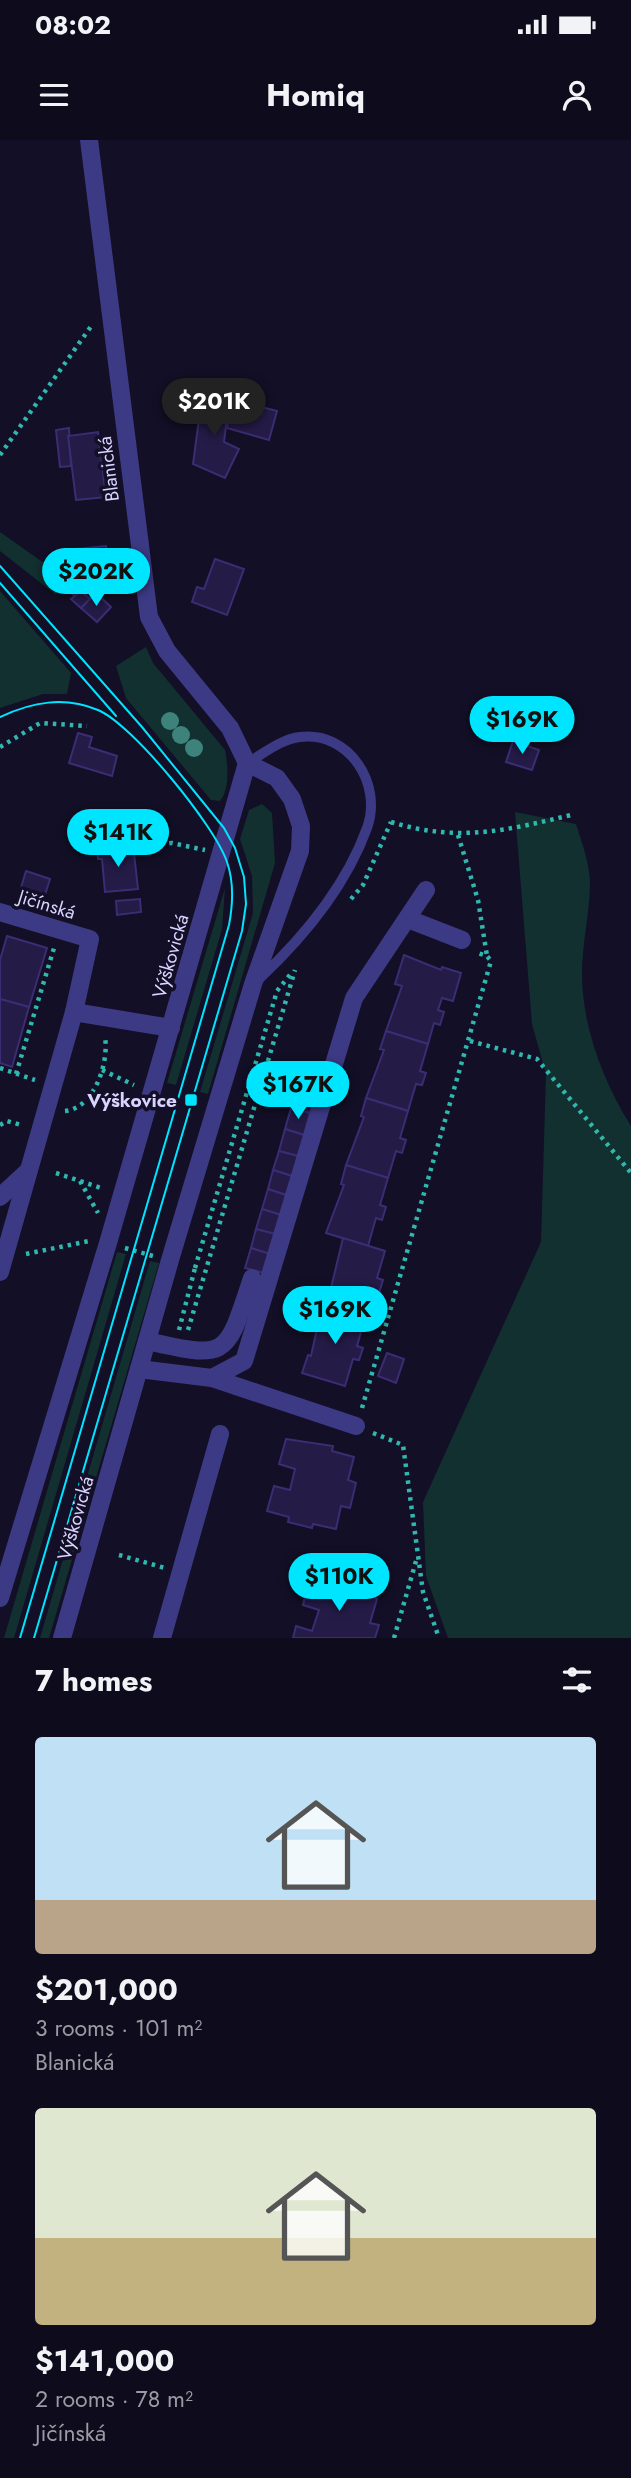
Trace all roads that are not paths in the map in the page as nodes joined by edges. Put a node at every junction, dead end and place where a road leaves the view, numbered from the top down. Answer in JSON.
{"nodes":[{"id":1,"x":89,"y":140,"type":"edge"},
{"id":2,"x":247,"y":763,"type":"junction"},
{"id":3,"x":426,"y":890,"type":"dead end"},
{"id":4,"x":0,"y":912,"type":"edge"},
{"id":5,"x":408,"y":919,"type":"junction"},
{"id":6,"x":462,"y":940,"type":"road end"},
{"id":7,"x":253,"y":984,"type":"junction"},
{"id":8,"x":74,"y":1012,"type":"junction"},
{"id":9,"x":171,"y":1028,"type":"junction"},
{"id":10,"x":27,"y":1171,"type":"junction"},
{"id":11,"x":0,"y":1197,"type":"edge"},
{"id":12,"x":0,"y":1272,"type":"edge"},
{"id":13,"x":252,"y":1278,"type":"dead end"},
{"id":14,"x":147,"y":1341,"type":"junction"},
{"id":15,"x":139,"y":1369,"type":"junction"},
{"id":16,"x":212,"y":1378,"type":"junction"},
{"id":17,"x":356,"y":1426,"type":"road end"},
{"id":18,"x":220,"y":1434,"type":"dead end"},
{"id":19,"x":0,"y":1598,"type":"edge"},
{"id":20,"x":62,"y":1638,"type":"edge"},
{"id":21,"x":162,"y":1638,"type":"edge"}],
"edges":[{"from":1,"to":2,"type":"street","name":"Blanická"},
{"from":2,"to":7,"type":"street","name":"Výškovická"},
{"from":2,"to":7,"type":"lane"},
{"from":2,"to":9,"type":"street","name":"Výškovická"},
{"from":3,"to":5,"type":"street"},
{"from":4,"to":8,"type":"street","name":"Jičínská"},
{"from":5,"to":6,"type":"street"},
{"from":5,"to":16,"type":"street"},
{"from":7,"to":14,"type":"street","name":"Výškovická"},
{"from":8,"to":9,"type":"street"},
{"from":8,"to":10,"type":"street","name":"Jičínská"},
{"from":9,"to":19,"type":"street","name":"Výškovická"},
{"from":10,"to":11,"type":"street","name":"Jičínská"},
{"from":10,"to":12,"type":"street","name":"Jičínská"},
{"from":13,"to":14,"type":"street"},
{"from":14,"to":15,"type":"street","name":"Výškovická"},
{"from":15,"to":16,"type":"street"},
{"from":15,"to":20,"type":"street","name":"Výškovická"},
{"from":16,"to":17,"type":"street"},
{"from":18,"to":21,"type":"street"}]}
